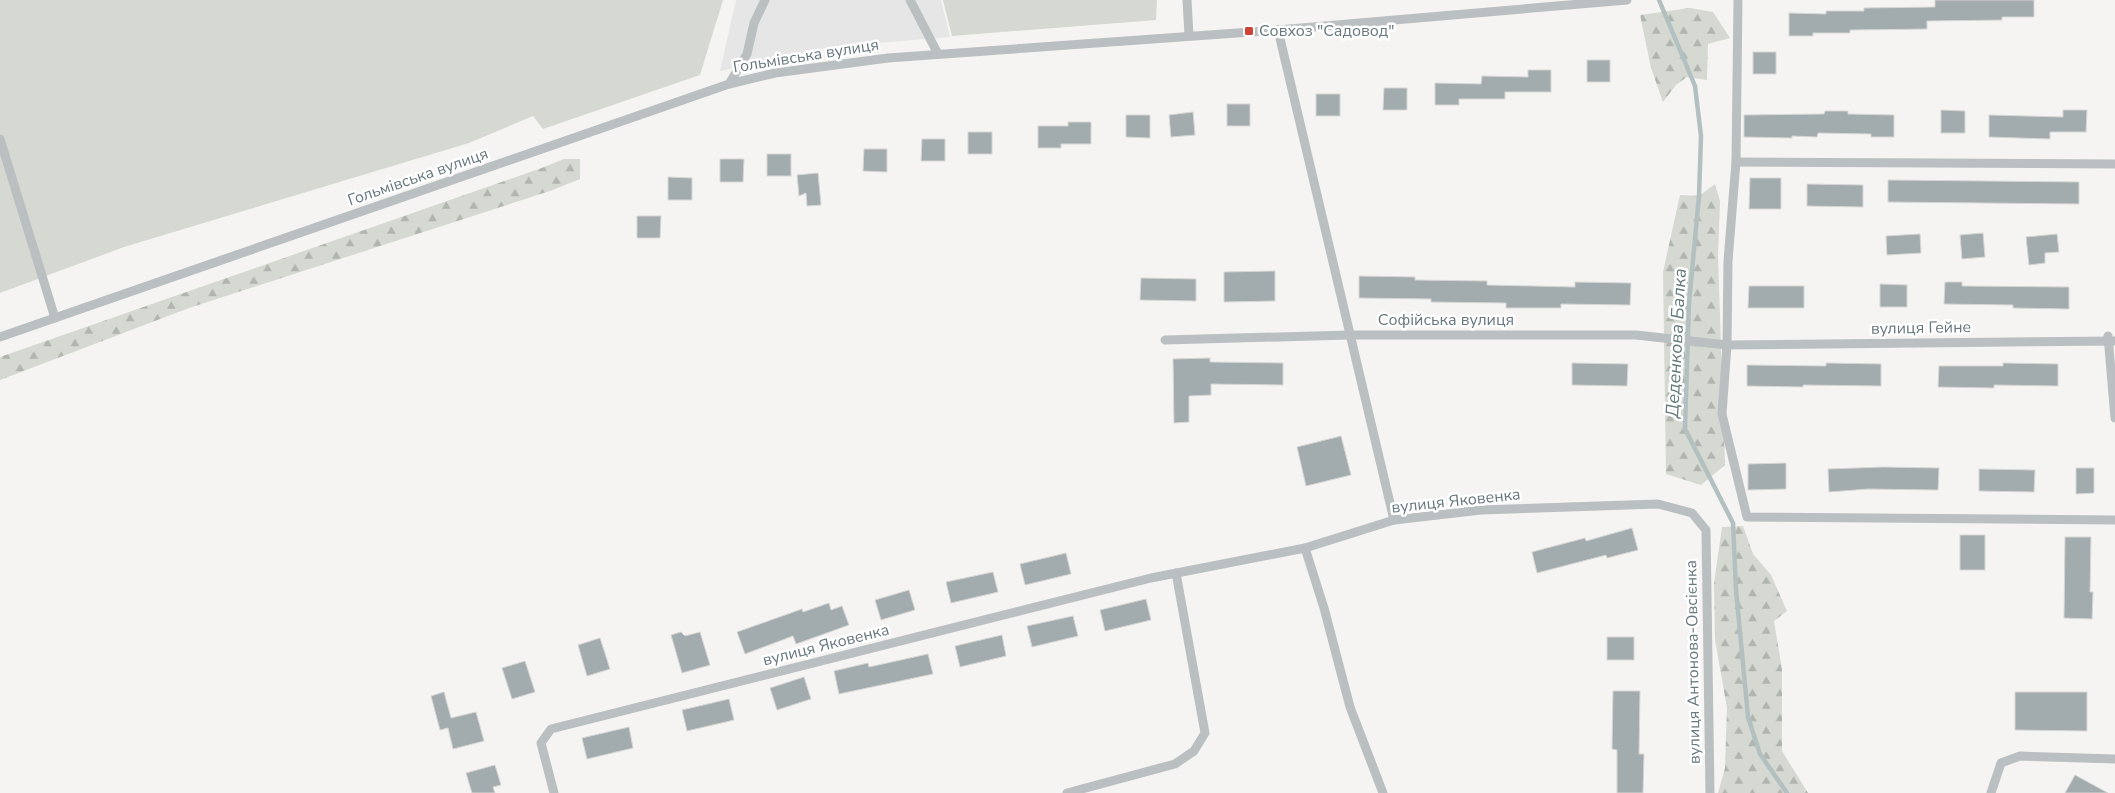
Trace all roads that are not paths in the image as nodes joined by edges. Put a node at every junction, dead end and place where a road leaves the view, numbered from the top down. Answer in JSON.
{"nodes":[{"id":1,"x":765,"y":0,"type":"edge"},
{"id":2,"x":910,"y":0,"type":"edge"},
{"id":3,"x":1187,"y":0,"type":"edge"},
{"id":4,"x":1627,"y":0,"type":"edge"},
{"id":5,"x":1738,"y":0,"type":"edge"},
{"id":6,"x":1278,"y":30,"type":"junction"},
{"id":7,"x":1189,"y":35,"type":"junction"},
{"id":8,"x":938,"y":54,"type":"junction"},
{"id":9,"x":729,"y":84,"type":"junction"},
{"id":10,"x":0,"y":139,"type":"edge"},
{"id":11,"x":1736,"y":162,"type":"junction"},
{"id":12,"x":2115,"y":164,"type":"edge"},
{"id":13,"x":55,"y":318,"type":"junction"},
{"id":14,"x":1350,"y":335,"type":"junction"},
{"id":15,"x":0,"y":337,"type":"edge"},
{"id":16,"x":1165,"y":340,"type":"dead end"},
{"id":17,"x":2110,"y":340,"type":"edge"},
{"id":18,"x":1728,"y":346,"type":"junction"},
{"id":19,"x":2115,"y":418,"type":"edge"},
{"id":20,"x":1394,"y":520,"type":"junction"},
{"id":21,"x":2115,"y":520,"type":"edge"},
{"id":22,"x":1706,"y":530,"type":"joint"},
{"id":23,"x":1305,"y":548,"type":"junction"},
{"id":24,"x":1176,"y":574,"type":"junction"},
{"id":25,"x":2115,"y":759,"type":"edge"},
{"id":26,"x":1082,"y":792,"type":"edge"},
{"id":27,"x":554,"y":793,"type":"edge"},
{"id":28,"x":1067,"y":793,"type":"edge"},
{"id":29,"x":1383,"y":793,"type":"edge"},
{"id":30,"x":1710,"y":793,"type":"edge"},
{"id":31,"x":1991,"y":793,"type":"edge"}],
"edges":[{"from":1,"to":9,"type":"street"},
{"from":2,"to":8,"type":"street"},
{"from":3,"to":7,"type":"street"},
{"from":4,"to":6,"type":"street","name":"Гольмівська вулиця"},
{"from":5,"to":11,"type":"street"},
{"from":6,"to":7,"type":"street","name":"Гольмівська вулиця"},
{"from":6,"to":14,"type":"street"},
{"from":7,"to":8,"type":"street","name":"Гольмівська вулиця"},
{"from":8,"to":9,"type":"street","name":"Гольмівська вулиця"},
{"from":9,"to":13,"type":"street","name":"Гольмівська вулиця"},
{"from":10,"to":13,"type":"street"},
{"from":11,"to":12,"type":"street"},
{"from":11,"to":18,"type":"street"},
{"from":13,"to":15,"type":"street","name":"Гольмівська вулиця"},
{"from":14,"to":16,"type":"street","name":"Софійська вулиця"},
{"from":14,"to":18,"type":"street","name":"Софійська вулиця"},
{"from":14,"to":20,"type":"street"},
{"from":17,"to":18,"type":"street","name":"вулиця Гейне"},
{"from":17,"to":19,"type":"street"},
{"from":18,"to":21,"type":"street"},
{"from":20,"to":22,"type":"street","name":"вулиця Яковенка"},
{"from":20,"to":23,"type":"street","name":"вулиця Яковенка"},
{"from":22,"to":30,"type":"street","name":"вулиця Антонова-Овсієнка"},
{"from":23,"to":24,"type":"street","name":"вулиця Яковенка"},
{"from":23,"to":29,"type":"street"},
{"from":24,"to":26,"type":"street"},
{"from":24,"to":27,"type":"street","name":"вулиця Яковенка"},
{"from":25,"to":31,"type":"street"},
{"from":26,"to":28,"type":"street"}]}
